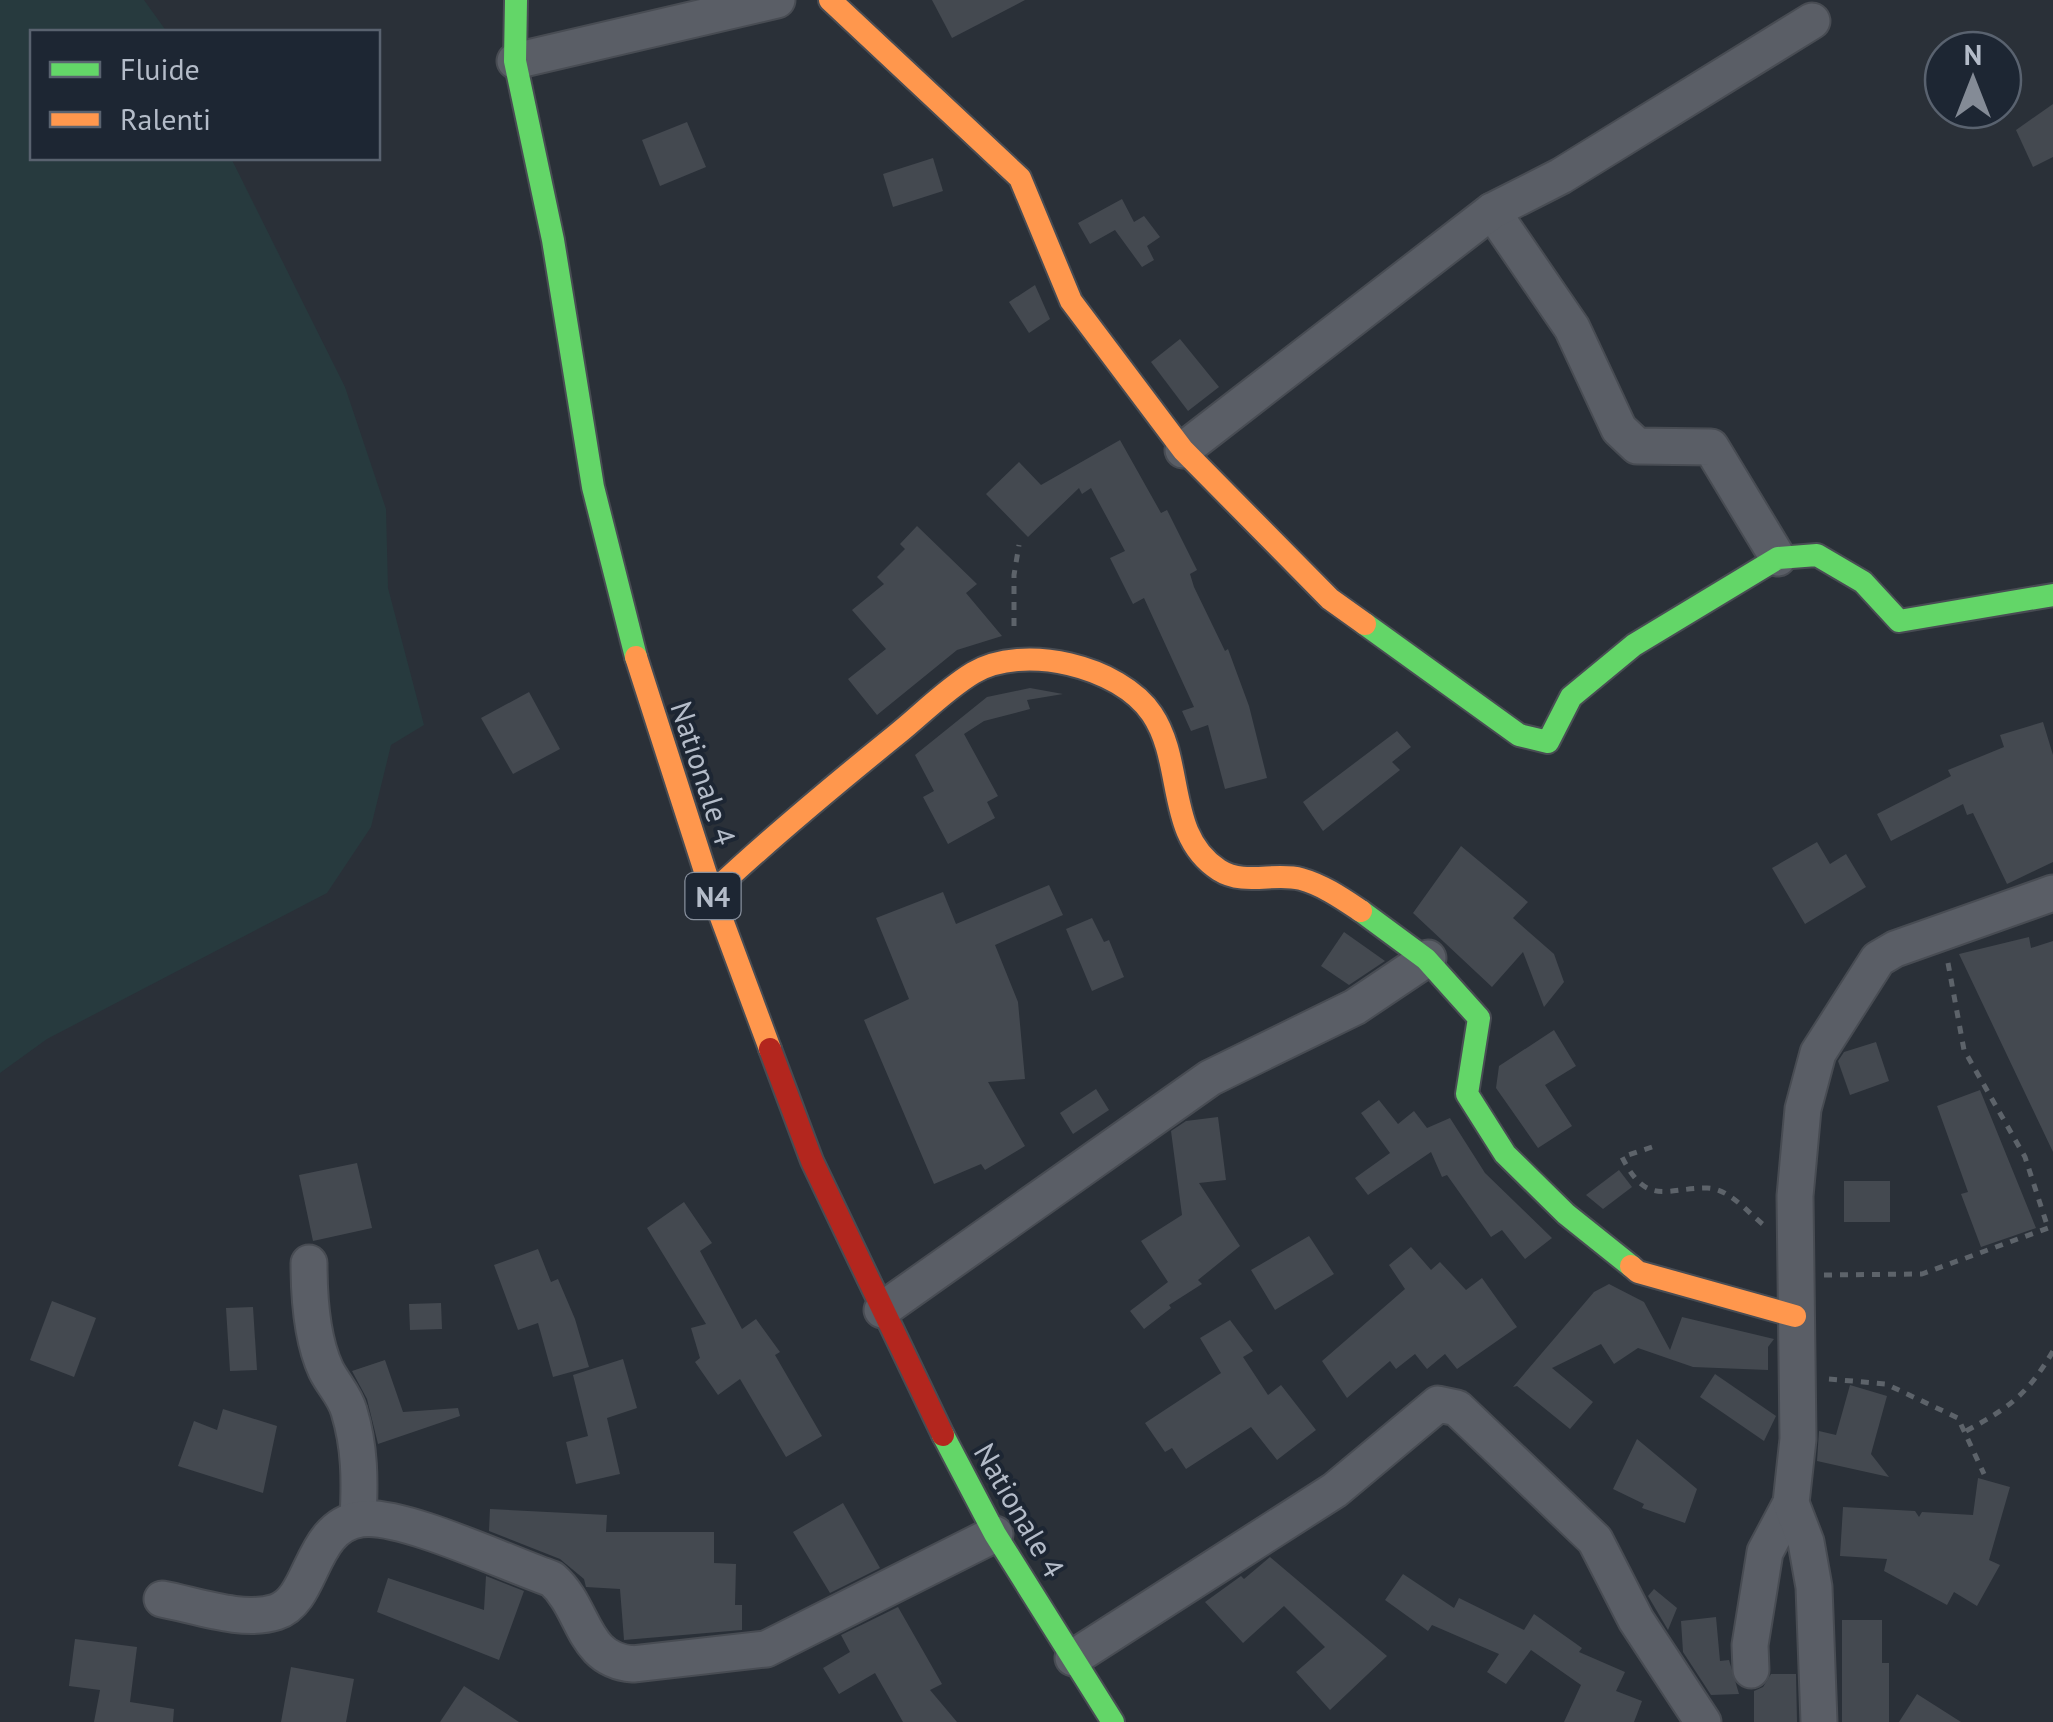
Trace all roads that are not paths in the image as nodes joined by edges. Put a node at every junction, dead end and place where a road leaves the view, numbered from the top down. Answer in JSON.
{"nodes":[{"id":1,"x":516,"y":0,"type":"edge"},
{"id":2,"x":777,"y":0,"type":"edge"},
{"id":3,"x":830,"y":0,"type":"edge"},
{"id":4,"x":1812,"y":21,"type":"dead end"},
{"id":5,"x":516,"y":61,"type":"junction"},
{"id":6,"x":1492,"y":211,"type":"junction"},
{"id":7,"x":1183,"y":450,"type":"junction"},
{"id":8,"x":1778,"y":558,"type":"junction"},
{"id":9,"x":2053,"y":595,"type":"edge"},
{"id":10,"x":712,"y":892,"type":"junction"},
{"id":11,"x":2053,"y":893,"type":"edge"},
{"id":12,"x":1428,"y":958,"type":"junction"},
{"id":13,"x":309,"y":1262,"type":"dead end"},
{"id":14,"x":882,"y":1310,"type":"junction"},
{"id":15,"x":1795,"y":1316,"type":"junction"},
{"id":16,"x":1792,"y":1503,"type":"junction"},
{"id":17,"x":358,"y":1519,"type":"junction"},
{"id":18,"x":994,"y":1534,"type":"junction"},
{"id":19,"x":162,"y":1599,"type":"dead end"},
{"id":20,"x":1073,"y":1658,"type":"junction"},
{"id":21,"x":1750,"y":1670,"type":"dead end"},
{"id":22,"x":1114,"y":1722,"type":"edge"},
{"id":23,"x":1703,"y":1722,"type":"edge"},
{"id":24,"x":1820,"y":1722,"type":"edge"}],
"edges":[{"from":1,"to":5,"type":"main road","name":"Nationale 4","number":"N4"},
{"from":2,"to":5,"type":"street"},
{"from":3,"to":7,"type":"main road"},
{"from":4,"to":6,"type":"street"},
{"from":5,"to":10,"type":"main road","name":"Nationale 4","number":"N4"},
{"from":6,"to":7,"type":"street"},
{"from":6,"to":8,"type":"street"},
{"from":7,"to":8,"type":"main road"},
{"from":8,"to":9,"type":"main road"},
{"from":10,"to":12,"type":"main road"},
{"from":10,"to":14,"type":"main road","name":"Nationale 4","number":"N4"},
{"from":11,"to":15,"type":"street"},
{"from":12,"to":14,"type":"street"},
{"from":12,"to":15,"type":"main road"},
{"from":13,"to":17,"type":"street"},
{"from":14,"to":18,"type":"main road","name":"Nationale 4","number":"N4"},
{"from":15,"to":16,"type":"street"},
{"from":16,"to":21,"type":"street"},
{"from":16,"to":24,"type":"street"},
{"from":17,"to":18,"type":"street"},
{"from":17,"to":19,"type":"street"},
{"from":18,"to":20,"type":"main road","name":"Nationale 4","number":"N4"},
{"from":20,"to":22,"type":"main road","name":"Nationale 4","number":"N4"},
{"from":20,"to":23,"type":"street"}]}
